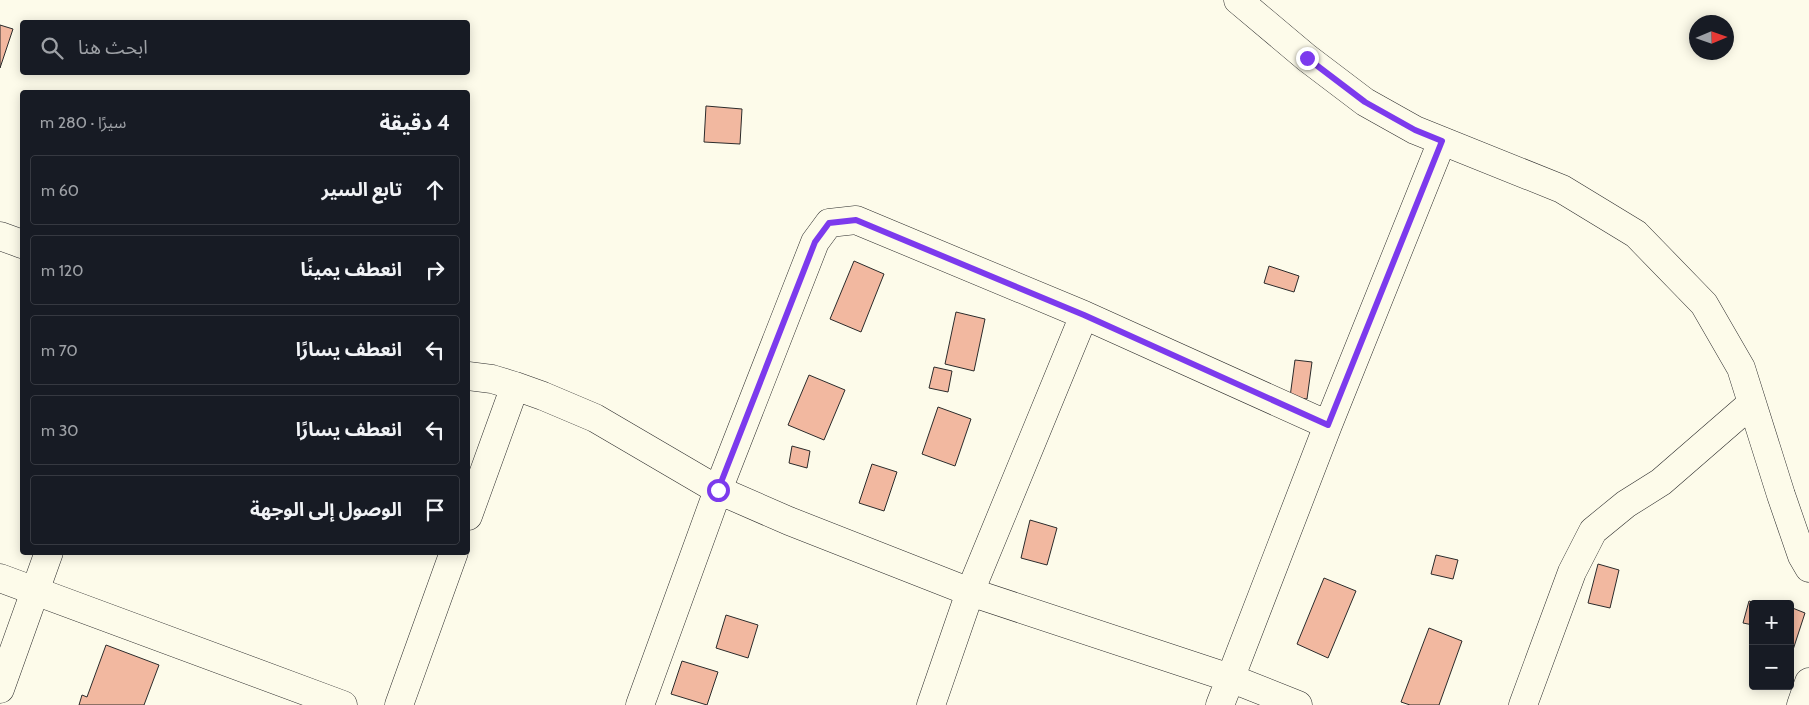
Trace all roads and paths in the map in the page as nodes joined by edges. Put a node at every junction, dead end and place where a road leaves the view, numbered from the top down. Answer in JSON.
{"nodes":[{"id":1,"x":1238,"y":0,"type":"edge"},
{"id":2,"x":1442,"y":141,"type":"junction"},
{"id":3,"x":0,"y":236,"type":"edge"},
{"id":4,"x":20,"y":243,"type":"edge"},
{"id":5,"x":1084,"y":315,"type":"junction"},
{"id":6,"x":470,"y":376,"type":"edge"},
{"id":7,"x":515,"y":386,"type":"junction"},
{"id":8,"x":1752,"y":403,"type":"junction"},
{"id":9,"x":1328,"y":425,"type":"junction"},
{"id":10,"x":718,"y":490,"type":"junction"},
{"id":11,"x":470,"y":510,"type":"edge"},
{"id":12,"x":48,"y":555,"type":"edge"},
{"id":13,"x":453,"y":555,"type":"edge"},
{"id":14,"x":1809,"y":568,"type":"edge"},
{"id":15,"x":0,"y":578,"type":"edge"},
{"id":16,"x":35,"y":592,"type":"junction"},
{"id":17,"x":970,"y":592,"type":"junction"},
{"id":18,"x":1230,"y":678,"type":"junction"},
{"id":19,"x":1809,"y":682,"type":"edge"},
{"id":20,"x":0,"y":689,"type":"edge"},
{"id":21,"x":343,"y":705,"type":"edge"},
{"id":22,"x":399,"y":705,"type":"edge"},
{"id":23,"x":640,"y":705,"type":"edge"},
{"id":24,"x":931,"y":705,"type":"edge"},
{"id":25,"x":1220,"y":705,"type":"edge"},
{"id":26,"x":1298,"y":705,"type":"edge"},
{"id":27,"x":1523,"y":705,"type":"edge"},
{"id":28,"x":1801,"y":705,"type":"edge"}],
"edges":[{"from":1,"to":2,"type":"street"},
{"from":2,"to":8,"type":"street"},
{"from":2,"to":9,"type":"street"},
{"from":3,"to":4,"type":"street"},
{"from":5,"to":9,"type":"street"},
{"from":5,"to":10,"type":"street"},
{"from":5,"to":17,"type":"street"},
{"from":6,"to":7,"type":"street"},
{"from":7,"to":10,"type":"street"},
{"from":7,"to":11,"type":"street"},
{"from":8,"to":14,"type":"street"},
{"from":8,"to":27,"type":"street"},
{"from":9,"to":18,"type":"street"},
{"from":10,"to":17,"type":"street"},
{"from":10,"to":23,"type":"street"},
{"from":12,"to":16,"type":"street"},
{"from":13,"to":22,"type":"street"},
{"from":15,"to":16,"type":"street"},
{"from":16,"to":20,"type":"street"},
{"from":16,"to":21,"type":"street"},
{"from":17,"to":18,"type":"street"},
{"from":17,"to":24,"type":"street"},
{"from":18,"to":25,"type":"street"},
{"from":18,"to":26,"type":"street"},
{"from":19,"to":28,"type":"street"}]}
